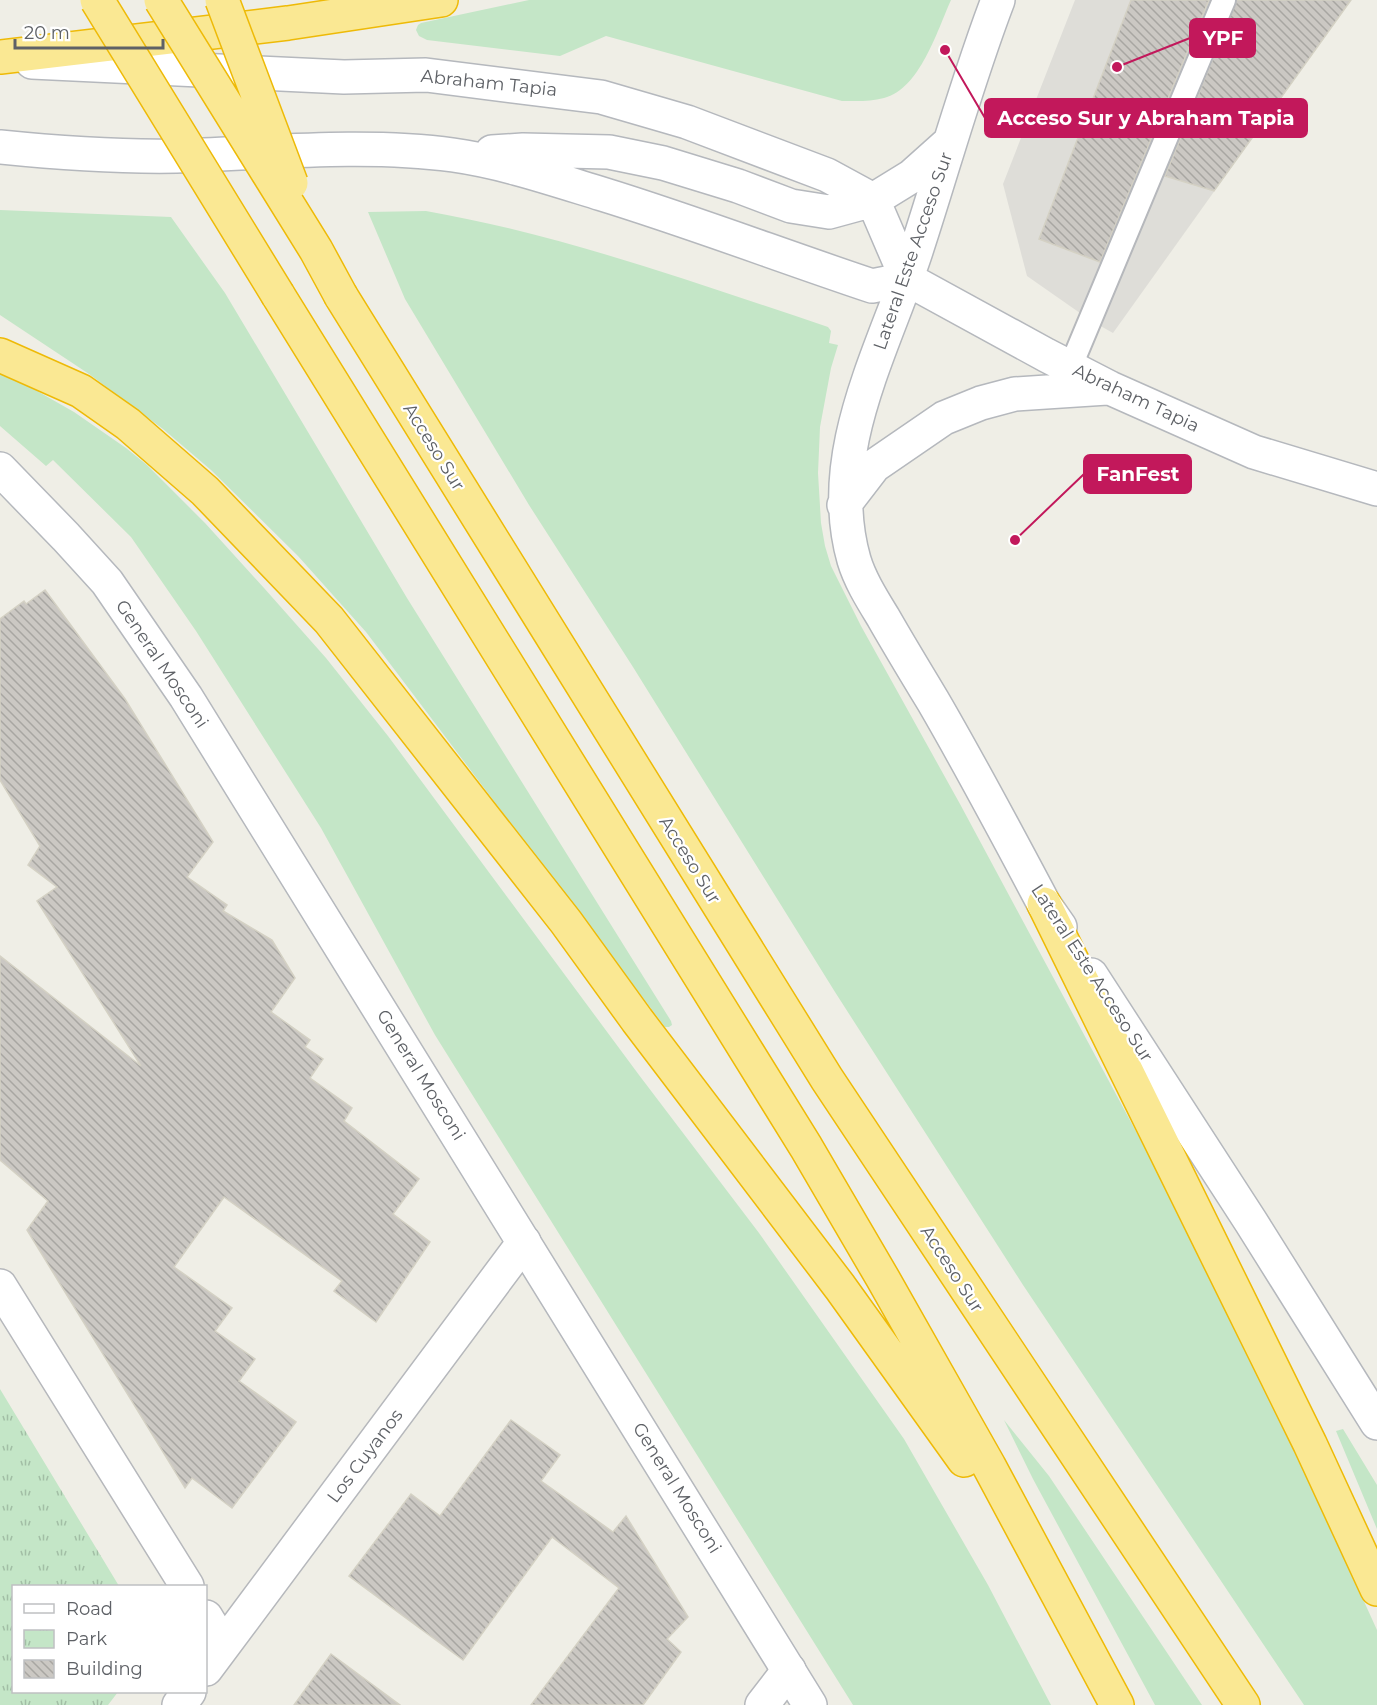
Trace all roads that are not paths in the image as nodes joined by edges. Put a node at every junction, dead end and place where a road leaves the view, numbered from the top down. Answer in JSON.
{"nodes":[{"id":1,"x":98,"y":0,"type":"edge"},
{"id":2,"x":160,"y":0,"type":"edge"},
{"id":3,"x":222,"y":0,"type":"edge"},
{"id":4,"x":441,"y":0,"type":"edge"},
{"id":5,"x":998,"y":0,"type":"edge"},
{"id":6,"x":1224,"y":0,"type":"edge"},
{"id":7,"x":0,"y":59,"type":"edge"},
{"id":8,"x":951,"y":142,"type":"junction"},
{"id":9,"x":0,"y":147,"type":"edge"},
{"id":10,"x":454,"y":155,"type":"junction"},
{"id":11,"x":873,"y":200,"type":"junction"},
{"id":12,"x":316,"y":250,"type":"junction"},
{"id":13,"x":907,"y":279,"type":"junction"},
{"id":14,"x":0,"y":355,"type":"edge"},
{"id":15,"x":1070,"y":368,"type":"junction"},
{"id":16,"x":1110,"y":388,"type":"junction"},
{"id":17,"x":2,"y":476,"type":"edge"},
{"id":18,"x":1377,"y":489,"type":"edge"},
{"id":19,"x":844,"y":505,"type":"junction"},
{"id":20,"x":1044,"y":904,"type":"junction"},
{"id":21,"x":524,"y":1242,"type":"junction"},
{"id":22,"x":0,"y":1286,"type":"edge"},
{"id":23,"x":1377,"y":1423,"type":"edge"},
{"id":24,"x":1045,"y":1573,"type":"junction"},
{"id":25,"x":186,"y":1585,"type":"edge"},
{"id":26,"x":1377,"y":1589,"type":"edge"},
{"id":27,"x":207,"y":1622,"type":"edge"},
{"id":28,"x":214,"y":1657,"type":"edge"},
{"id":29,"x":789,"y":1670,"type":"junction"},
{"id":30,"x":188,"y":1693,"type":"edge"},
{"id":31,"x":179,"y":1705,"type":"edge"},
{"id":32,"x":762,"y":1705,"type":"edge"},
{"id":33,"x":810,"y":1705,"type":"edge"},
{"id":34,"x":1117,"y":1705,"type":"edge"},
{"id":35,"x":1243,"y":1705,"type":"edge"}],
"edges":[{"from":1,"to":24,"type":"highway","bridge":true},
{"from":2,"to":12,"type":"highway","name":"Acceso Sur","bridge":true},
{"from":3,"to":12,"type":"highway","bridge":true},
{"from":4,"to":7,"type":"highway"},
{"from":5,"to":8,"type":"street","name":"Lateral Este Acceso Sur"},
{"from":6,"to":15,"type":"lane"},
{"from":7,"to":11,"type":"street","name":"Abraham Tapia"},
{"from":8,"to":11,"type":"street"},
{"from":8,"to":13,"type":"street","name":"Lateral Este Acceso Sur"},
{"from":9,"to":10,"type":"street"},
{"from":10,"to":11,"type":"street"},
{"from":10,"to":13,"type":"street"},
{"from":11,"to":13,"type":"street"},
{"from":12,"to":35,"type":"highway","name":"Acceso Sur","bridge":true},
{"from":13,"to":15,"type":"street","name":"Abraham Tapia"},
{"from":13,"to":19,"type":"street","name":"Lateral Este Acceso Sur"},
{"from":14,"to":24,"type":"highway"},
{"from":15,"to":16,"type":"street","name":"Abraham Tapia"},
{"from":16,"to":18,"type":"street","name":"Abraham Tapia"},
{"from":16,"to":19,"type":"street"},
{"from":17,"to":21,"type":"street","name":"General Mosconi"},
{"from":19,"to":20,"type":"street","name":"Lateral Este Acceso Sur"},
{"from":20,"to":23,"type":"street","name":"Lateral Este Acceso Sur"},
{"from":20,"to":26,"type":"highway"},
{"from":21,"to":28,"type":"street","name":"Los Cuyanos"},
{"from":21,"to":29,"type":"street","name":"General Mosconi"},
{"from":22,"to":25,"type":"street"},
{"from":24,"to":34,"type":"highway"},
{"from":27,"to":28,"type":"street"},
{"from":29,"to":32,"type":"street"},
{"from":29,"to":33,"type":"street","name":"General Mosconi"},
{"from":30,"to":31,"type":"street"}]}
